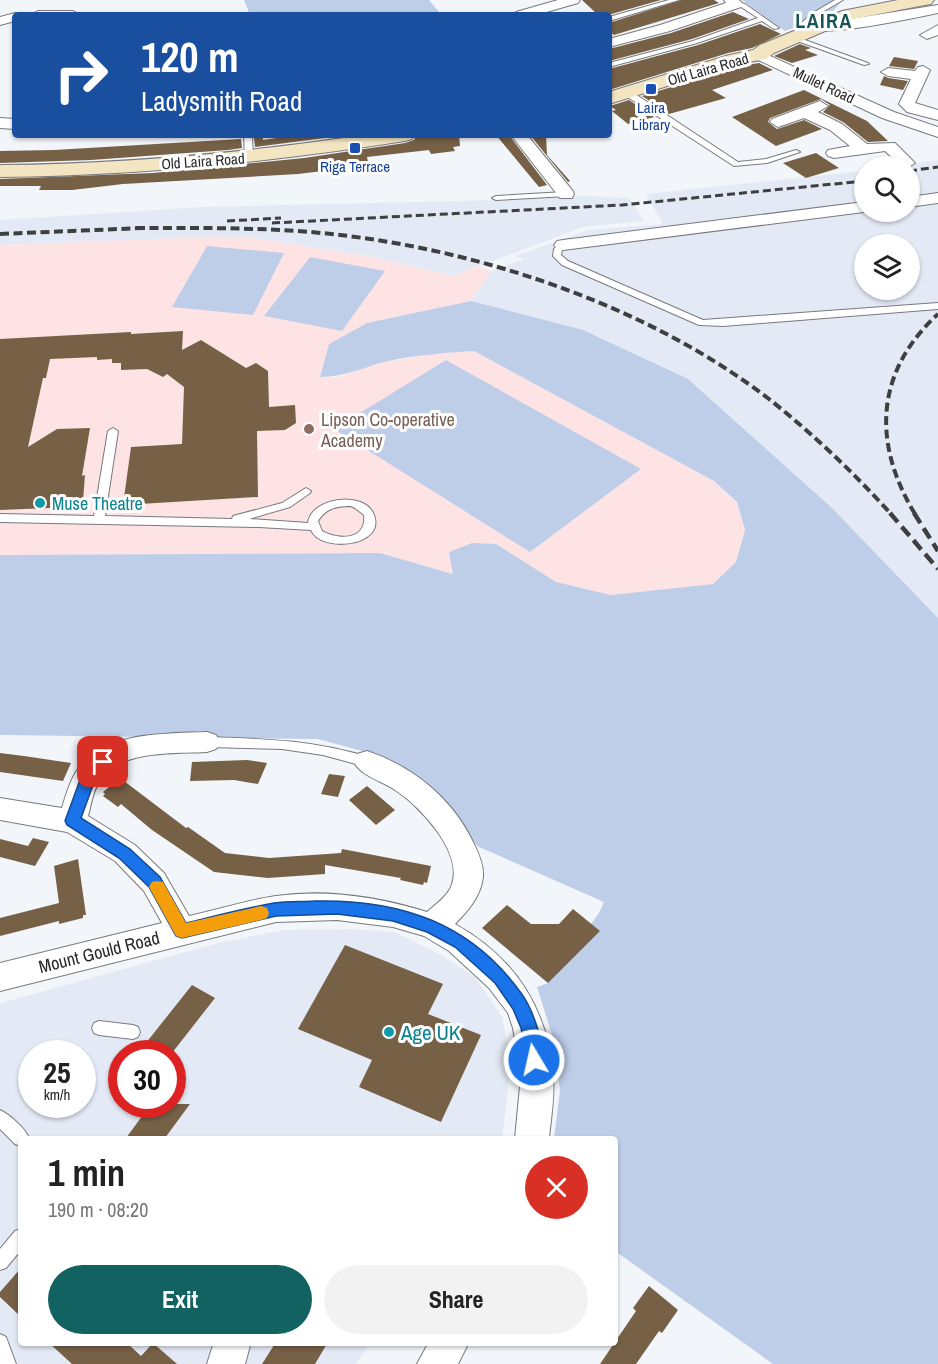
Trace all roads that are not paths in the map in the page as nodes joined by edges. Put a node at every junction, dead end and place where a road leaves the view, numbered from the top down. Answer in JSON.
{"nodes":[{"id":1,"x":573,"y":0,"type":"edge"},
{"id":2,"x":676,"y":0,"type":"edge"},
{"id":3,"x":840,"y":0,"type":"edge"},
{"id":4,"x":925,"y":0,"type":"edge"},
{"id":5,"x":734,"y":2,"type":"edge"},
{"id":6,"x":938,"y":9,"type":"edge"},
{"id":7,"x":531,"y":12,"type":"edge"},
{"id":8,"x":612,"y":18,"type":"edge"},
{"id":9,"x":763,"y":19,"type":"junction"},
{"id":10,"x":776,"y":28,"type":"dead end"},
{"id":11,"x":806,"y":33,"type":"junction"},
{"id":12,"x":612,"y":42,"type":"edge"},
{"id":13,"x":759,"y":55,"type":"junction"},
{"id":14,"x":612,"y":64,"type":"edge"},
{"id":15,"x":866,"y":64,"type":"dead end"},
{"id":16,"x":888,"y":72,"type":"dead end"},
{"id":17,"x":617,"y":95,"type":"edge"},
{"id":18,"x":845,"y":95,"type":"junction"},
{"id":19,"x":805,"y":112,"type":"junction"},
{"id":20,"x":938,"y":115,"type":"edge"},
{"id":21,"x":778,"y":122,"type":"dead end"},
{"id":22,"x":938,"y":132,"type":"edge"},
{"id":23,"x":353,"y":138,"type":"edge"},
{"id":24,"x":521,"y":138,"type":"edge"},
{"id":25,"x":248,"y":144,"type":"edge"},
{"id":26,"x":864,"y":149,"type":"junction"},
{"id":27,"x":796,"y":152,"type":"dead end"},
{"id":28,"x":834,"y":153,"type":"dead end"},
{"id":29,"x":900,"y":156,"type":"edge"},
{"id":30,"x":0,"y":171,"type":"edge"},
{"id":31,"x":565,"y":194,"type":"joint"},
{"id":32,"x":496,"y":198,"type":"dead end"},
{"id":33,"x":938,"y":198,"type":"edge"},
{"id":34,"x":920,"y":200,"type":"edge"},
{"id":35,"x":854,"y":208,"type":"edge"},
{"id":36,"x":563,"y":245,"type":"joint"},
{"id":37,"x":938,"y":306,"type":"edge"},
{"id":38,"x":113,"y":432,"type":"dead end"},
{"id":39,"x":306,"y":491,"type":"dead end"},
{"id":40,"x":0,"y":518,"type":"edge"},
{"id":41,"x":99,"y":520,"type":"junction"},
{"id":42,"x":225,"y":523,"type":"junction"},
{"id":43,"x":314,"y":527,"type":"junction"},
{"id":44,"x":207,"y":742,"type":"joint"},
{"id":45,"x":367,"y":762,"type":"joint"},
{"id":46,"x":0,"y":809,"type":"edge"},
{"id":47,"x":73,"y":821,"type":"junction"},
{"id":48,"x":432,"y":926,"type":"junction"},
{"id":49,"x":182,"y":931,"type":"junction"},
{"id":50,"x":0,"y":977,"type":"edge"},
{"id":51,"x":99,"y":1028,"type":"dead end"},
{"id":52,"x":133,"y":1032,"type":"dead end"},
{"id":53,"x":0,"y":1118,"type":"edge"},
{"id":54,"x":19,"y":1136,"type":"edge"},
{"id":55,"x":532,"y":1136,"type":"edge"},
{"id":56,"x":18,"y":1241,"type":"edge"},
{"id":57,"x":0,"y":1262,"type":"edge"},
{"id":58,"x":0,"y":1343,"type":"edge"},
{"id":59,"x":232,"y":1346,"type":"edge"},
{"id":60,"x":448,"y":1346,"type":"edge"},
{"id":61,"x":7,"y":1364,"type":"edge"},
{"id":62,"x":226,"y":1364,"type":"edge"},
{"id":63,"x":436,"y":1364,"type":"edge"}],
"edges":[{"from":1,"to":7,"type":"street"},
{"from":2,"to":8,"type":"lane"},
{"from":3,"to":11,"type":"lane"},
{"from":4,"to":11,"type":"main road","name":"Old Laira Road"},
{"from":5,"to":9,"type":"lane"},
{"from":5,"to":12,"type":"street"},
{"from":6,"to":11,"type":"street","name":"Old Laira Road"},
{"from":9,"to":10,"type":"lane"},
{"from":9,"to":14,"type":"lane"},
{"from":11,"to":13,"type":"main road","name":"Old Laira Road"},
{"from":11,"to":15,"type":"lane"},
{"from":13,"to":17,"type":"main road","name":"Old Laira Road"},
{"from":13,"to":18,"type":"street","name":"Mullet Road"},
{"from":16,"to":20,"type":"street"},
{"from":17,"to":27,"type":"lane"},
{"from":18,"to":19,"type":"street"},
{"from":18,"to":22,"type":"street","name":"Mullet Road"},
{"from":19,"to":21,"type":"street"},
{"from":19,"to":26,"type":"street"},
{"from":23,"to":25,"type":"main road","name":"Old Laira Road"},
{"from":24,"to":31,"type":"street"},
{"from":25,"to":30,"type":"main road","name":"Old Laira Road"},
{"from":26,"to":28,"type":"street"},
{"from":26,"to":29,"type":"street"},
{"from":31,"to":32,"type":"lane"},
{"from":33,"to":34,"type":"street"},
{"from":35,"to":36,"type":"street"},
{"from":36,"to":37,"type":"lane"},
{"from":38,"to":41,"type":"lane"},
{"from":39,"to":42,"type":"lane"},
{"from":40,"to":41,"type":"lane"},
{"from":41,"to":42,"type":"lane"},
{"from":42,"to":43,"type":"lane"},
{"from":43,"to":43,"type":"lane"},
{"from":44,"to":45,"type":"lane"},
{"from":44,"to":47,"type":"street"},
{"from":45,"to":48,"type":"street"},
{"from":46,"to":47,"type":"street"},
{"from":47,"to":49,"type":"street"},
{"from":48,"to":49,"type":"street","name":"Mount Gould Road"},
{"from":48,"to":55,"type":"street","name":"Mount Gould Road"},
{"from":49,"to":50,"type":"street","name":"Mount Gould Road"},
{"from":51,"to":52,"type":"lane"},
{"from":53,"to":54,"type":"lane"},
{"from":56,"to":57,"type":"lane"},
{"from":58,"to":61,"type":"lane"},
{"from":59,"to":62,"type":"street"},
{"from":60,"to":63,"type":"street"}]}
